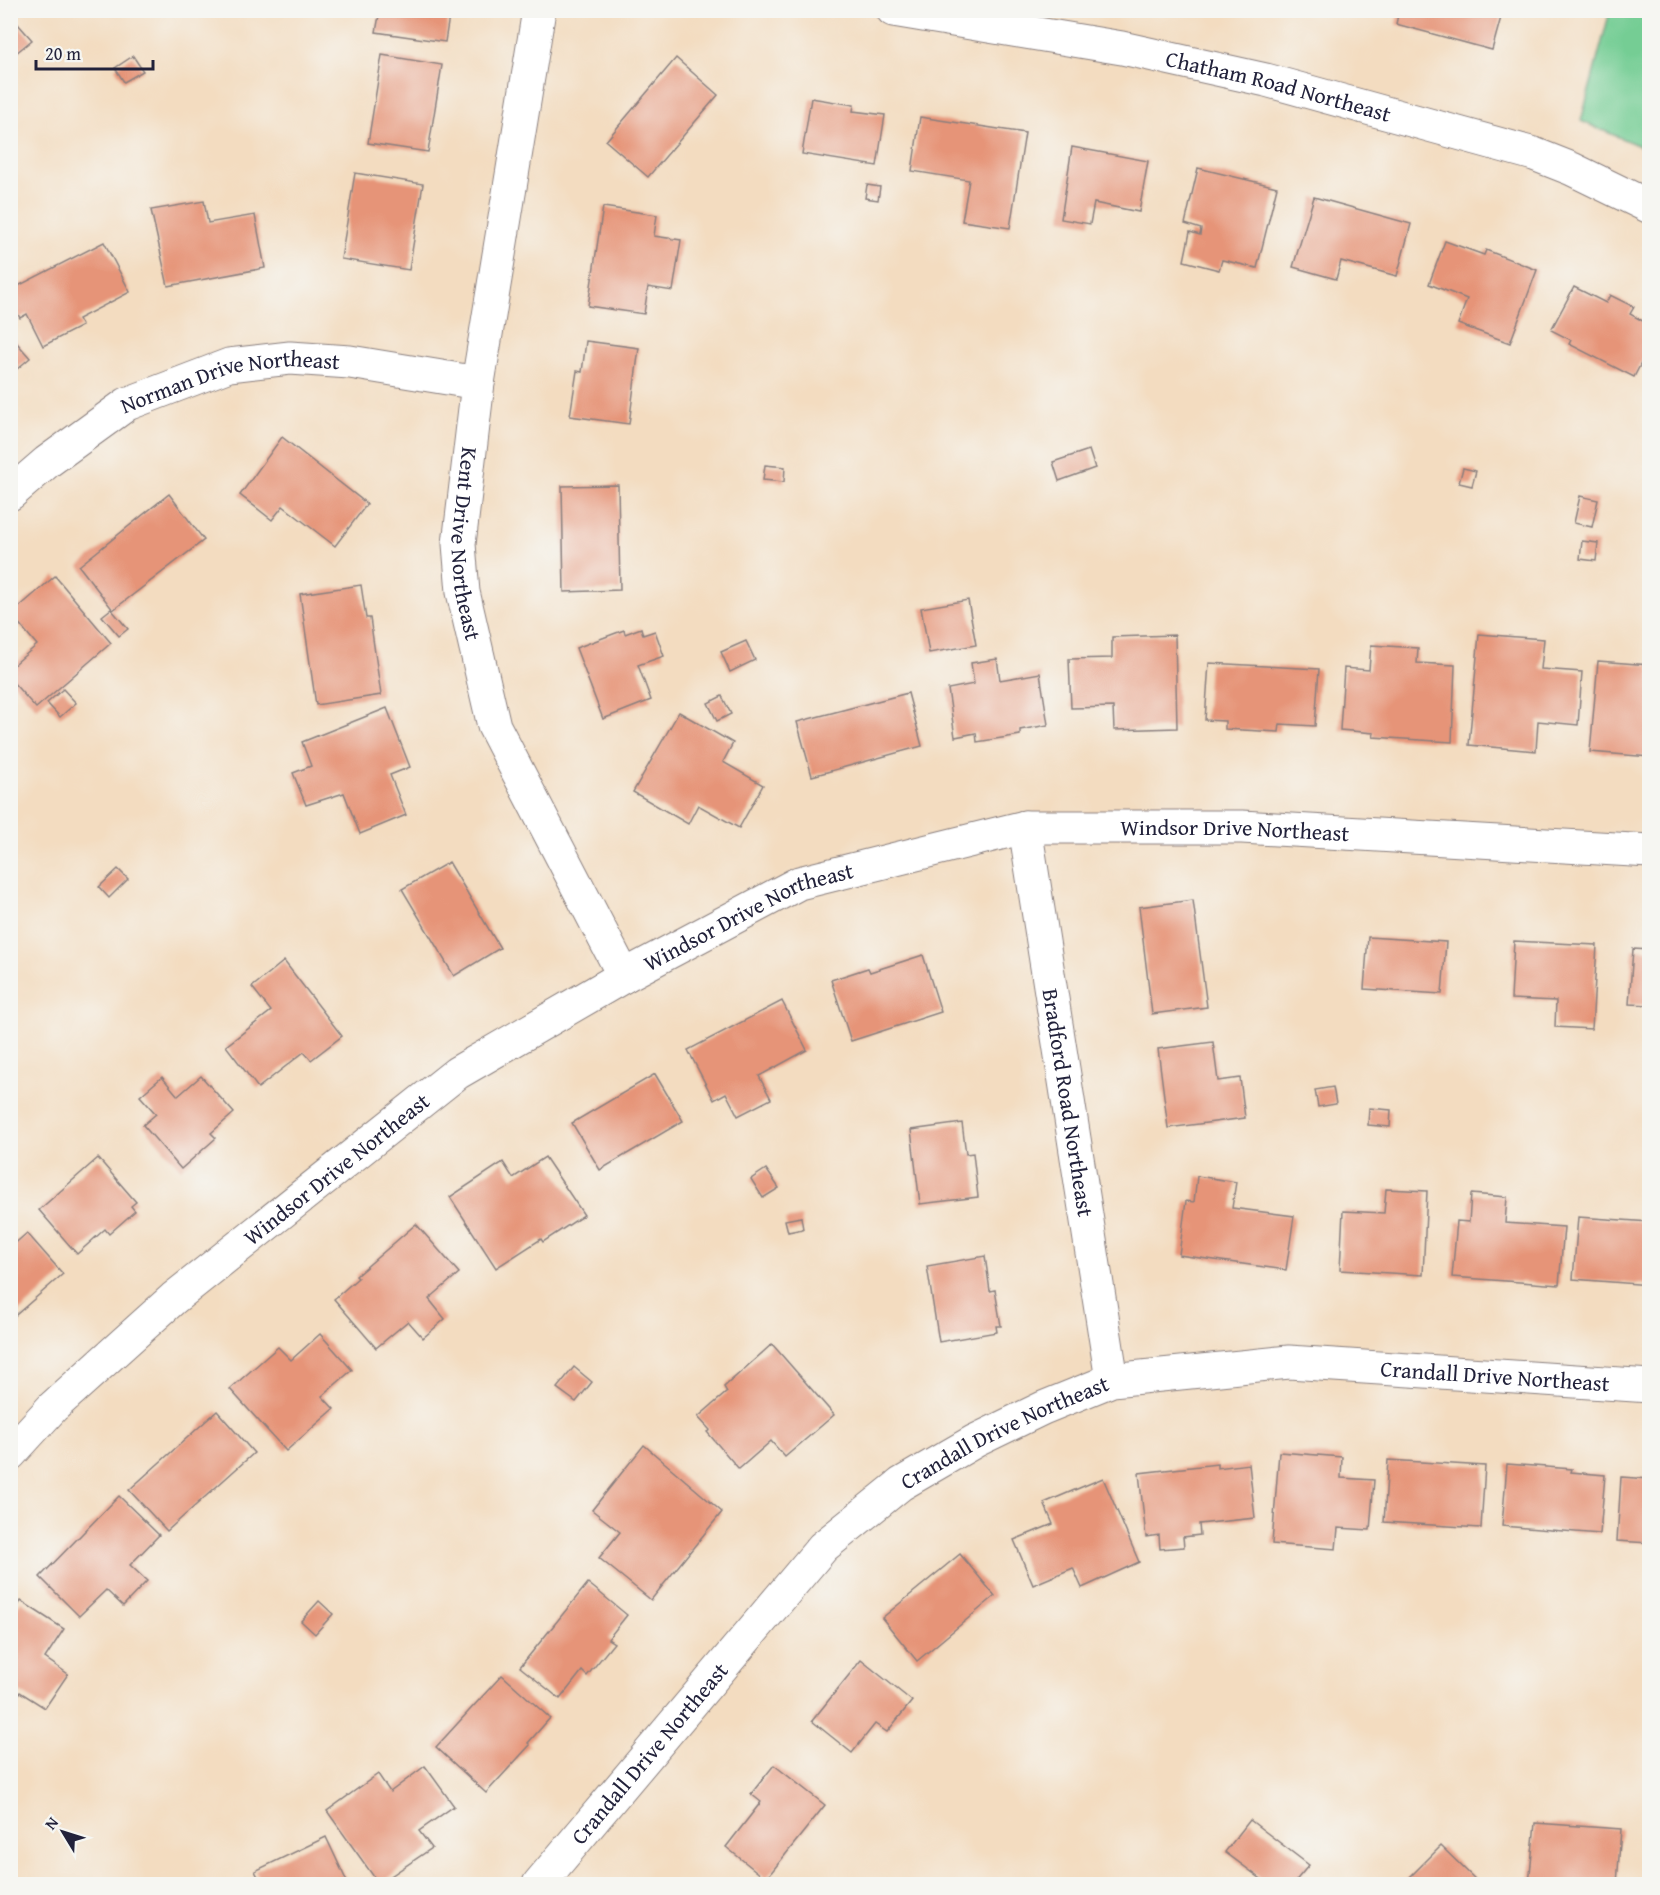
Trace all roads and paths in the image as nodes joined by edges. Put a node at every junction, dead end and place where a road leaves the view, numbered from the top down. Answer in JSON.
{"nodes":[{"id":1,"x":539,"y":10,"type":"edge"},
{"id":2,"x":893,"y":10,"type":"edge"},
{"id":3,"x":1650,"y":207,"type":"edge"},
{"id":4,"x":478,"y":383,"type":"junction"},
{"id":5,"x":10,"y":494,"type":"edge"},
{"id":6,"x":1025,"y":827,"type":"junction"},
{"id":7,"x":1650,"y":851,"type":"edge"},
{"id":8,"x":624,"y":976,"type":"junction"},
{"id":9,"x":1112,"y":1380,"type":"junction"},
{"id":10,"x":1650,"y":1386,"type":"edge"},
{"id":11,"x":10,"y":1454,"type":"edge"},
{"id":12,"x":538,"y":1884,"type":"edge"}],
"edges":[{"from":1,"to":4,"type":"street","name":"Kent Drive Northeast"},
{"from":2,"to":3,"type":"street","name":"Chatham Road Northeast"},
{"from":4,"to":5,"type":"street","name":"Norman Drive Northeast"},
{"from":4,"to":8,"type":"street","name":"Kent Drive Northeast"},
{"from":6,"to":7,"type":"street","name":"Windsor Drive Northeast"},
{"from":6,"to":8,"type":"street","name":"Windsor Drive Northeast"},
{"from":6,"to":9,"type":"street","name":"Bradford Road Northeast"},
{"from":8,"to":11,"type":"street","name":"Windsor Drive Northeast"},
{"from":9,"to":10,"type":"street","name":"Crandall Drive Northeast"},
{"from":9,"to":12,"type":"street","name":"Crandall Drive Northeast"}]}
